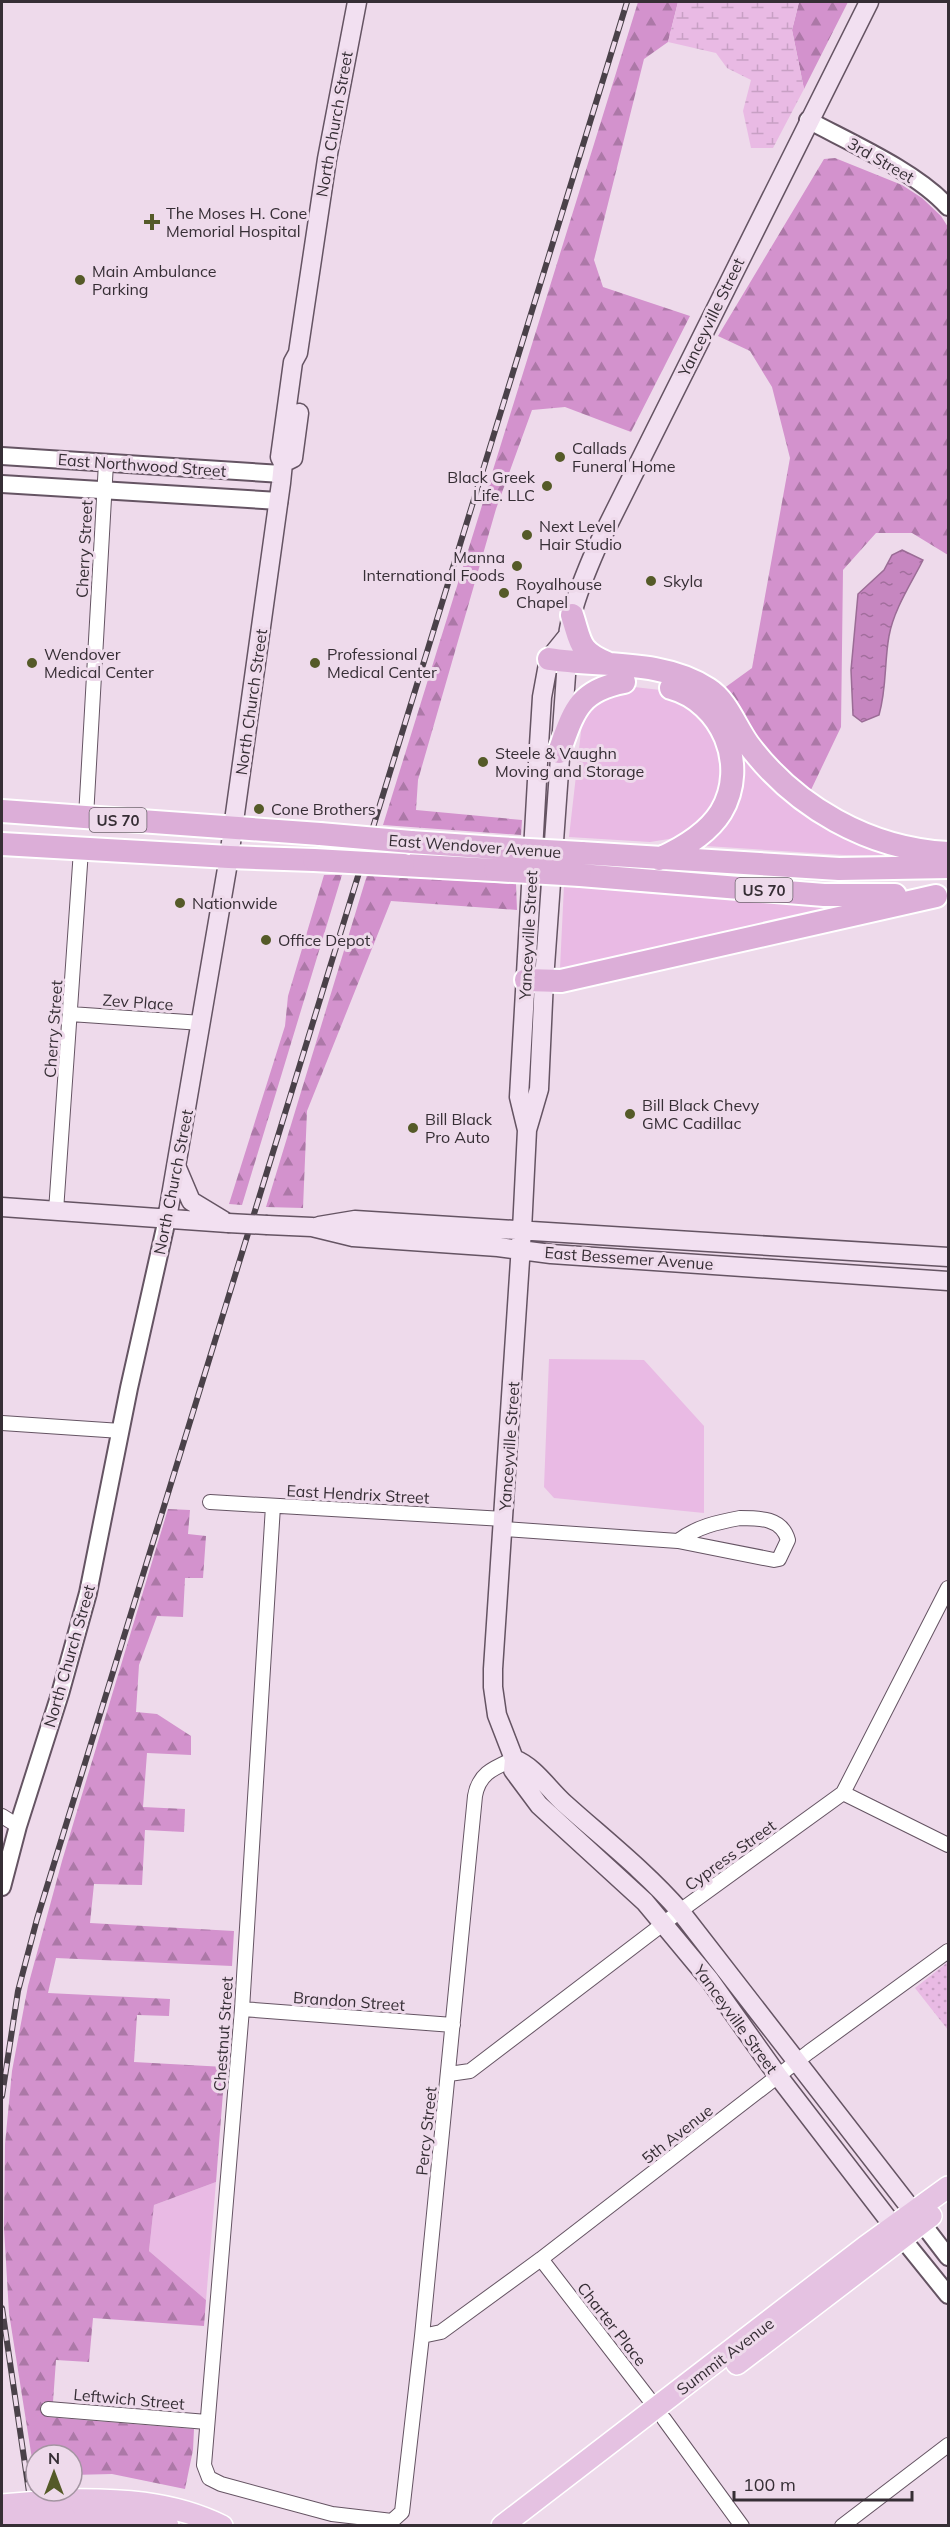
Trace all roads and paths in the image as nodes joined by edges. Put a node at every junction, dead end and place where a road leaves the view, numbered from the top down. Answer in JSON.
{"nodes":[{"id":1,"x":357,"y":2,"type":"edge"},
{"id":2,"x":869,"y":2,"type":"edge"},
{"id":3,"x":808,"y":120,"type":"junction"},
{"id":4,"x":948,"y":207,"type":"edge"},
{"id":5,"x":2,"y":456,"type":"edge"},
{"id":6,"x":106,"y":463,"type":"junction"},
{"id":7,"x":283,"y":469,"type":"junction"},
{"id":8,"x":2,"y":484,"type":"edge"},
{"id":9,"x":104,"y":490,"type":"junction"},
{"id":10,"x":279,"y":501,"type":"junction"},
{"id":11,"x":572,"y":615,"type":"junction"},
{"id":12,"x":557,"y":667,"type":"junction"},
{"id":13,"x":619,"y":674,"type":"junction"},
{"id":14,"x":559,"y":752,"type":"junction"},
{"id":15,"x":2,"y":811,"type":"edge"},
{"id":16,"x":86,"y":817,"type":"junction"},
{"id":17,"x":234,"y":829,"type":"junction"},
{"id":18,"x":2,"y":844,"type":"edge"},
{"id":19,"x":81,"y":849,"type":"junction"},
{"id":20,"x":948,"y":853,"type":"edge"},
{"id":21,"x":229,"y":857,"type":"junction"},
{"id":22,"x":657,"y":859,"type":"junction"},
{"id":23,"x":948,"y":867,"type":"edge"},
{"id":24,"x":942,"y":895,"type":"edge"},
{"id":25,"x":535,"y":980,"type":"junction"},
{"id":26,"x":70,"y":1014,"type":"junction"},
{"id":27,"x":202,"y":1023,"type":"junction"},
{"id":28,"x":177,"y":1166,"type":"junction"},
{"id":29,"x":2,"y":1208,"type":"edge"},
{"id":30,"x":56,"y":1211,"type":"junction"},
{"id":31,"x":167,"y":1219,"type":"junction"},
{"id":32,"x":228,"y":1223,"type":"junction"},
{"id":33,"x":312,"y":1227,"type":"junction"},
{"id":34,"x":522,"y":1230,"type":"junction"},
{"id":35,"x":521,"y":1249,"type":"junction"},
{"id":36,"x":948,"y":1257,"type":"edge"},
{"id":37,"x":948,"y":1281,"type":"edge"},
{"id":38,"x":2,"y":1423,"type":"edge"},
{"id":39,"x":121,"y":1431,"type":"junction"},
{"id":40,"x":210,"y":1502,"type":"dead end"},
{"id":41,"x":273,"y":1506,"type":"junction"},
{"id":42,"x":503,"y":1524,"type":"junction"},
{"id":43,"x":678,"y":1541,"type":"junction"},
{"id":44,"x":948,"y":1588,"type":"edge"},
{"id":45,"x":514,"y":1759,"type":"junction"},
{"id":46,"x":843,"y":1793,"type":"junction"},
{"id":47,"x":2,"y":1816,"type":"edge"},
{"id":48,"x":18,"y":1826,"type":"junction"},
{"id":49,"x":948,"y":1845,"type":"edge"},
{"id":50,"x":2,"y":1887,"type":"edge"},
{"id":51,"x":680,"y":1911,"type":"junction"},
{"id":52,"x":663,"y":1923,"type":"junction"},
{"id":53,"x":948,"y":1951,"type":"edge"},
{"id":54,"x":242,"y":2009,"type":"junction"},
{"id":55,"x":453,"y":2025,"type":"junction"},
{"id":56,"x":796,"y":2062,"type":"junction"},
{"id":57,"x":449,"y":2074,"type":"junction"},
{"id":58,"x":778,"y":2076,"type":"junction"},
{"id":59,"x":948,"y":2187,"type":"edge"},
{"id":60,"x":948,"y":2203,"type":"edge"},
{"id":61,"x":918,"y":2217,"type":"junction"},
{"id":62,"x":898,"y":2232,"type":"junction"},
{"id":63,"x":948,"y":2257,"type":"edge"},
{"id":64,"x":541,"y":2259,"type":"junction"},
{"id":65,"x":948,"y":2295,"type":"edge"},
{"id":66,"x":422,"y":2336,"type":"junction"},
{"id":67,"x":48,"y":2409,"type":"dead end"},
{"id":68,"x":660,"y":2414,"type":"junction"},
{"id":69,"x":207,"y":2422,"type":"junction"},
{"id":70,"x":948,"y":2445,"type":"edge"},
{"id":71,"x":290,"y":2503,"type":"joint"},
{"id":72,"x":2,"y":2505,"type":"edge"},
{"id":73,"x":64,"y":2509,"type":"junction"},
{"id":74,"x":2,"y":2524,"type":"edge"},
{"id":75,"x":168,"y":2526,"type":"edge"},
{"id":76,"x":222,"y":2526,"type":"edge"},
{"id":77,"x":502,"y":2526,"type":"edge"},
{"id":78,"x":523,"y":2526,"type":"edge"},
{"id":79,"x":742,"y":2526,"type":"edge"},
{"id":80,"x":842,"y":2526,"type":"edge"}],
"edges":[{"from":1,"to":7,"type":"main road","name":"North Church Street"},
{"from":2,"to":3,"type":"main road","name":"Yanceyville Street"},
{"from":3,"to":4,"type":"street","name":"3rd Street"},
{"from":3,"to":11,"type":"main road","name":"Yanceyville Street"},
{"from":5,"to":6,"type":"street","name":"East Northwood Street"},
{"from":6,"to":7,"type":"street","name":"East Northwood Street"},
{"from":6,"to":9,"type":"street","name":"Cherry Street"},
{"from":7,"to":10,"type":"main road","name":"North Church Street"},
{"from":8,"to":9,"type":"street","name":"East Northwood Street"},
{"from":9,"to":10,"type":"street","name":"East Northwood Street"},
{"from":9,"to":16,"type":"street","name":"Cherry Street"},
{"from":10,"to":17,"type":"main road","name":"North Church Street"},
{"from":11,"to":12,"type":"main road","name":"Yanceyville Street"},
{"from":11,"to":13,"type":"highway"},
{"from":12,"to":13,"type":"highway"},
{"from":12,"to":14,"type":"main road","name":"Yanceyville Street"},
{"from":12,"to":25,"type":"main road","name":"Yanceyville Street"},
{"from":13,"to":14,"type":"highway"},
{"from":13,"to":20,"type":"highway"},
{"from":13,"to":22,"type":"highway"},
{"from":14,"to":25,"type":"main road","name":"Yanceyville Street"},
{"from":15,"to":16,"type":"highway","name":"East Wendover Avenue","number":"US 70"},
{"from":16,"to":17,"type":"highway","name":"East Wendover Avenue","number":"US 70"},
{"from":17,"to":21,"type":"main road","name":"North Church Street"},
{"from":17,"to":22,"type":"highway","name":"East Wendover Avenue","number":"US 70","bridge":true},
{"from":18,"to":19,"type":"highway","name":"East Wendover Avenue","number":"US 70"},
{"from":19,"to":21,"type":"highway","name":"East Wendover Avenue","number":"US 70"},
{"from":19,"to":26,"type":"street","name":"Cherry Street"},
{"from":21,"to":24,"type":"highway","name":"East Wendover Avenue","number":"US 70","bridge":true},
{"from":21,"to":27,"type":"main road","name":"North Church Street"},
{"from":22,"to":23,"type":"highway","name":"East Wendover Avenue","number":"US 70"},
{"from":24,"to":25,"type":"highway"},
{"from":25,"to":34,"type":"main road","name":"Yanceyville Street"},
{"from":26,"to":27,"type":"street","name":"Zev Place"},
{"from":26,"to":30,"type":"street","name":"Cherry Street"},
{"from":27,"to":28,"type":"main road","name":"North Church Street"},
{"from":28,"to":31,"type":"main road","name":"North Church Street"},
{"from":28,"to":32,"type":"main road"},
{"from":29,"to":30,"type":"main road","name":"East Bessemer Avenue"},
{"from":30,"to":31,"type":"main road","name":"East Bessemer Avenue"},
{"from":31,"to":32,"type":"main road","name":"East Bessemer Avenue"},
{"from":31,"to":39,"type":"street","name":"North Church Street"},
{"from":32,"to":33,"type":"main road","name":"East Bessemer Avenue","bridge":true},
{"from":33,"to":34,"type":"main road","name":"East Bessemer Avenue"},
{"from":33,"to":35,"type":"main road","name":"East Bessemer Avenue"},
{"from":34,"to":35,"type":"main road","name":"Yanceyville Street"},
{"from":34,"to":36,"type":"main road","name":"East Bessemer Avenue"},
{"from":35,"to":37,"type":"main road","name":"East Bessemer Avenue"},
{"from":35,"to":42,"type":"main road","name":"Yanceyville Street"},
{"from":38,"to":39,"type":"street"},
{"from":39,"to":48,"type":"street","name":"North Church Street"},
{"from":40,"to":41,"type":"street","name":"East Hendrix Street"},
{"from":41,"to":42,"type":"street","name":"East Hendrix Street"},
{"from":41,"to":54,"type":"street","name":"Chestnut Street"},
{"from":42,"to":43,"type":"street","name":"East Hendrix Street"},
{"from":42,"to":45,"type":"main road","name":"Yanceyville Street"},
{"from":43,"to":43,"type":"street","name":"East Hendrix Street"},
{"from":44,"to":46,"type":"street","name":"Cypress Street"},
{"from":45,"to":51,"type":"main road","name":"Yanceyville Street"},
{"from":45,"to":52,"type":"main road","name":"Yanceyville Street"},
{"from":45,"to":55,"type":"street","name":"Percy Street"},
{"from":46,"to":49,"type":"street"},
{"from":46,"to":51,"type":"street","name":"Cypress Street"},
{"from":47,"to":48,"type":"street"},
{"from":48,"to":50,"type":"street","name":"North Church Street"},
{"from":51,"to":52,"type":"street","name":"Cypress Street"},
{"from":51,"to":56,"type":"main road","name":"Yanceyville Street"},
{"from":52,"to":57,"type":"street","name":"Cypress Street"},
{"from":52,"to":58,"type":"main road","name":"Yanceyville Street"},
{"from":53,"to":56,"type":"street","name":"5th Avenue"},
{"from":54,"to":55,"type":"street","name":"Brandon Street"},
{"from":54,"to":69,"type":"street","name":"Chestnut Street"},
{"from":55,"to":57,"type":"street","name":"Percy Street"},
{"from":56,"to":58,"type":"street","name":"5th Avenue"},
{"from":56,"to":61,"type":"main road","name":"Yanceyville Street"},
{"from":57,"to":66,"type":"street","name":"Percy Street"},
{"from":58,"to":62,"type":"main road","name":"Yanceyville Street"},
{"from":58,"to":64,"type":"street","name":"5th Avenue"},
{"from":59,"to":61,"type":"main road","name":"Summit Avenue"},
{"from":60,"to":61,"type":"main road","name":"Summit Avenue"},
{"from":61,"to":62,"type":"main road","name":"Summit Avenue"},
{"from":61,"to":63,"type":"street","name":"Yanceyville Street"},
{"from":62,"to":65,"type":"street","name":"Yanceyville Street"},
{"from":62,"to":68,"type":"main road","name":"Summit Avenue"},
{"from":64,"to":66,"type":"street","name":"5th Avenue"},
{"from":64,"to":68,"type":"street","name":"Charter Place"},
{"from":66,"to":71,"type":"street","name":"Percy Street"},
{"from":67,"to":69,"type":"street","name":"Leftwich Street"},
{"from":68,"to":77,"type":"main road","name":"Summit Avenue"},
{"from":68,"to":78,"type":"main road","name":"Summit Avenue"},
{"from":68,"to":79,"type":"street","name":"Charter Place"},
{"from":69,"to":71,"type":"street","name":"Chestnut Street"},
{"from":70,"to":80,"type":"street"},
{"from":72,"to":73,"type":"main road","bridge":true},
{"from":73,"to":74,"type":"main road","bridge":true},
{"from":73,"to":75,"type":"main road"},
{"from":73,"to":76,"type":"main road"}]}
